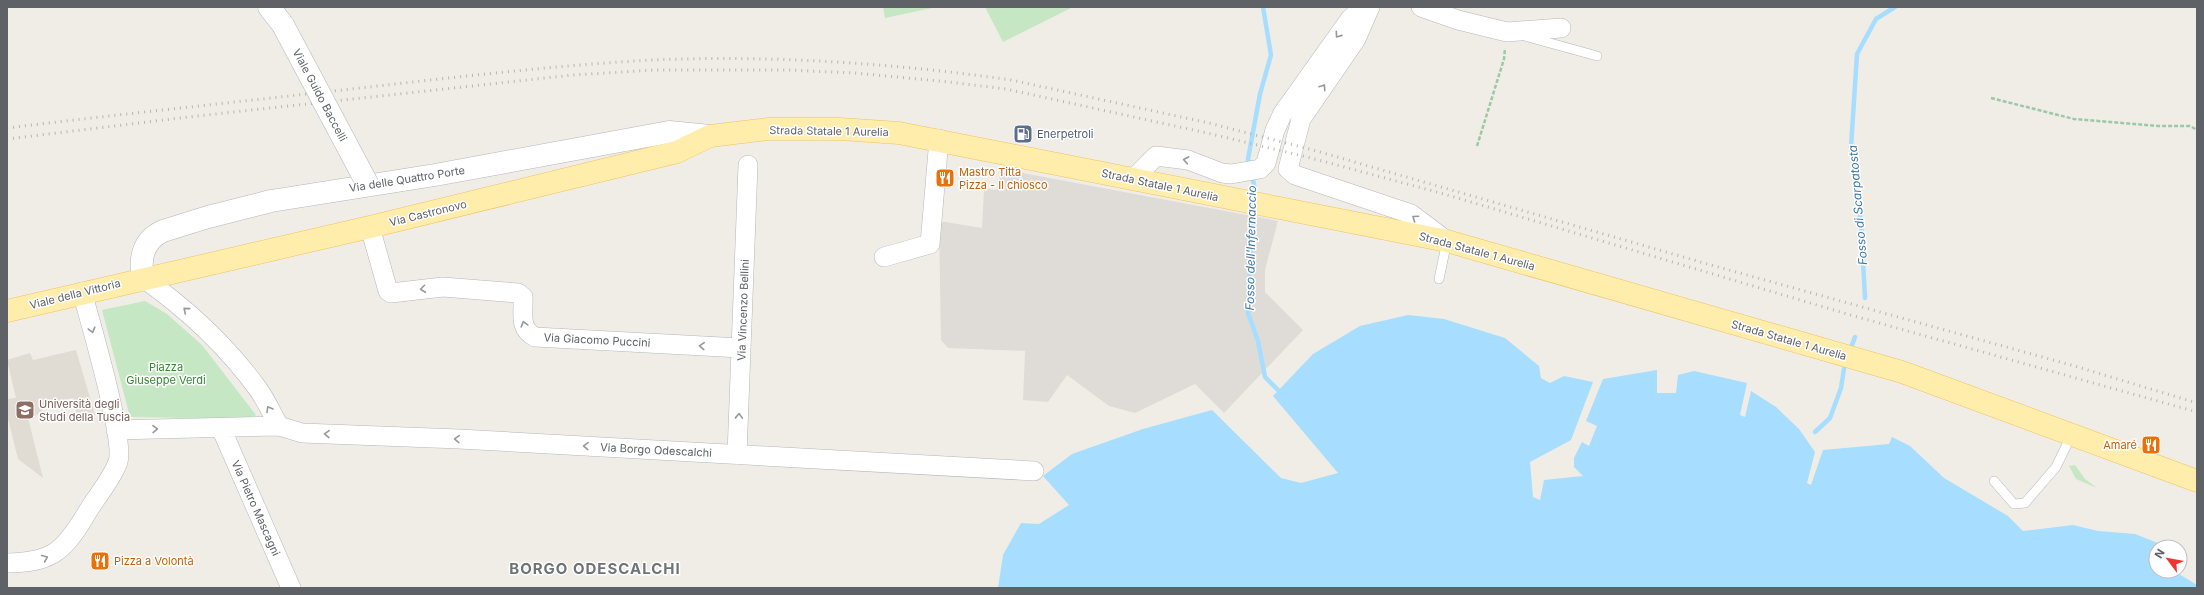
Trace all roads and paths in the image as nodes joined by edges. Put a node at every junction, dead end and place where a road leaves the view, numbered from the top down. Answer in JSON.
{"nodes":[{"id":1,"x":269,"y":7,"type":"edge"},
{"id":2,"x":1364,"y":7,"type":"edge"},
{"id":3,"x":1370,"y":7,"type":"edge"},
{"id":4,"x":1421,"y":7,"type":"edge"},
{"id":5,"x":1561,"y":28,"type":"dead end"},
{"id":6,"x":1507,"y":32,"type":"junction"},
{"id":7,"x":1597,"y":56,"type":"dead end"},
{"id":8,"x":1991,"y":98,"type":"dead end"},
{"id":9,"x":2197,"y":130,"type":"edge"},
{"id":10,"x":710,"y":136,"type":"junction"},
{"id":11,"x":939,"y":139,"type":"junction"},
{"id":12,"x":1478,"y":146,"type":"dead end"},
{"id":13,"x":748,"y":165,"type":"dead end"},
{"id":14,"x":1133,"y":180,"type":"junction"},
{"id":15,"x":368,"y":185,"type":"junction"},
{"id":16,"x":370,"y":227,"type":"junction"},
{"id":17,"x":1446,"y":241,"type":"junction"},
{"id":18,"x":884,"y":257,"type":"dead end"},
{"id":19,"x":143,"y":278,"type":"junction"},
{"id":20,"x":1439,"y":279,"type":"dead end"},
{"id":21,"x":82,"y":292,"type":"junction"},
{"id":22,"x":7,"y":311,"type":"edge"},
{"id":23,"x":741,"y":348,"type":"junction"},
{"id":24,"x":279,"y":426,"type":"junction"},
{"id":25,"x":221,"y":428,"type":"junction"},
{"id":26,"x":116,"y":430,"type":"junction"},
{"id":27,"x":2072,"y":434,"type":"junction"},
{"id":28,"x":737,"y":455,"type":"junction"},
{"id":29,"x":1034,"y":471,"type":"dead end"},
{"id":30,"x":1994,"y":481,"type":"dead end"},
{"id":31,"x":2197,"y":481,"type":"edge"},
{"id":32,"x":7,"y":563,"type":"edge"},
{"id":33,"x":291,"y":588,"type":"edge"}],
"edges":[{"from":1,"to":15,"type":"main road","name":"Viale Guido Baccelli","bridge":true},
{"from":2,"to":14,"type":"street","one_way":true},
{"from":17,"to":3,"type":"street","one_way":true},
{"from":4,"to":6,"type":"street"},
{"from":5,"to":6,"type":"street"},
{"from":6,"to":7,"type":"lane"},
{"from":6,"to":12,"type":"path"},
{"from":8,"to":9,"type":"path"},
{"from":10,"to":11,"type":"main road","name":"Strada Statale 1 Aurelia"},
{"from":10,"to":15,"type":"main road","name":"Via delle Quattro Porte"},
{"from":10,"to":16,"type":"main road","name":"Via Castronovo"},
{"from":11,"to":14,"type":"main road","name":"Strada Statale 1 Aurelia"},
{"from":11,"to":18,"type":"street"},
{"from":13,"to":23,"type":"street","name":"Via Vincenzo Bellini"},
{"from":14,"to":17,"type":"main road","name":"Strada Statale 1 Aurelia"},
{"from":15,"to":19,"type":"main road","name":"Via delle Quattro Porte"},
{"from":16,"to":19,"type":"main road","name":"Via Castronovo"},
{"from":23,"to":16,"type":"street","name":"Via Giacomo Puccini","one_way":true},
{"from":17,"to":20,"type":"lane"},
{"from":17,"to":27,"type":"main road","name":"Strada Statale 1 Aurelia"},
{"from":19,"to":21,"type":"main road","name":"Viale della Vittoria"},
{"from":24,"to":19,"type":"street","one_way":true},
{"from":21,"to":22,"type":"main road","name":"Viale della Vittoria"},
{"from":21,"to":26,"type":"street","one_way":true},
{"from":28,"to":23,"type":"street","name":"Via Vincenzo Bellini","one_way":true},
{"from":24,"to":25,"type":"street"},
{"from":28,"to":24,"type":"street","name":"Via Borgo Odescalchi","one_way":true},
{"from":26,"to":25,"type":"street","one_way":true},
{"from":25,"to":33,"type":"street","name":"Via Pietro Mascagni"},
{"from":32,"to":26,"type":"street","one_way":true},
{"from":27,"to":30,"type":"lane"},
{"from":27,"to":31,"type":"main road","name":"Strada Statale 1 Aurelia"},
{"from":28,"to":29,"type":"street","name":"Via Borgo Odescalchi"}]}
